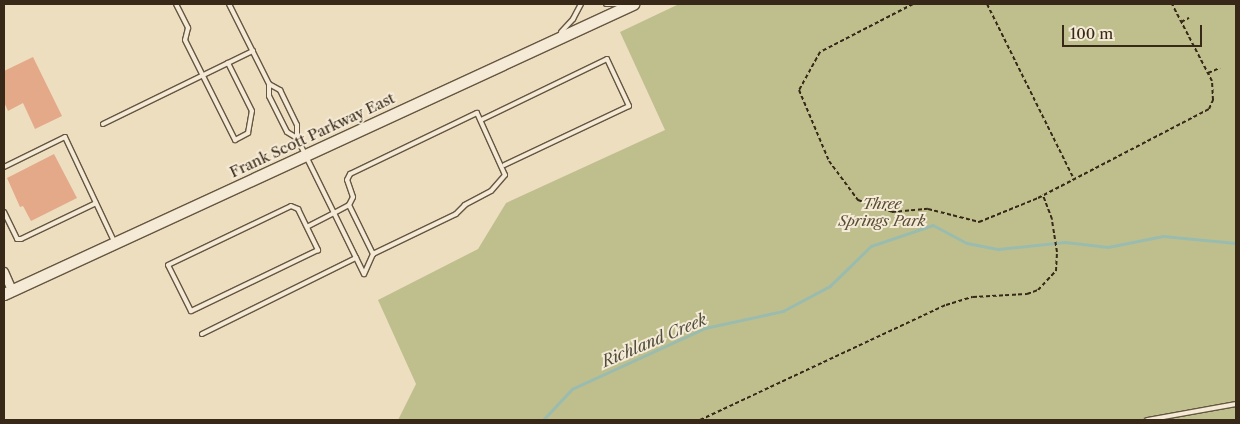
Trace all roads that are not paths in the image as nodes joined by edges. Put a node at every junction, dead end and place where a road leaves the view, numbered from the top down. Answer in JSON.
{"nodes":[{"id":1,"x":176,"y":4,"type":"edge"},
{"id":2,"x":229,"y":4,"type":"edge"},
{"id":3,"x":581,"y":4,"type":"edge"},
{"id":4,"x":606,"y":4,"type":"edge"},
{"id":5,"x":632,"y":4,"type":"edge"},
{"id":6,"x":553,"y":41,"type":"junction"},
{"id":7,"x":253,"y":51,"type":"junction"},
{"id":8,"x":228,"y":63,"type":"junction"},
{"id":9,"x":203,"y":76,"type":"junction"},
{"id":10,"x":270,"y":84,"type":"junction"},
{"id":11,"x":481,"y":120,"type":"junction"},
{"id":12,"x":102,"y":124,"type":"dead end"},
{"id":13,"x":298,"y":138,"type":"junction"},
{"id":14,"x":305,"y":155,"type":"junction"},
{"id":15,"x":504,"y":165,"type":"junction"},
{"id":16,"x":4,"y":167,"type":"edge"},
{"id":17,"x":96,"y":203,"type":"junction"},
{"id":18,"x":349,"y":205,"type":"junction"},
{"id":19,"x":4,"y":212,"type":"edge"},
{"id":20,"x":334,"y":213,"type":"junction"},
{"id":21,"x":308,"y":226,"type":"junction"},
{"id":22,"x":115,"y":243,"type":"junction"},
{"id":23,"x":374,"y":254,"type":"junction"},
{"id":24,"x":356,"y":258,"type":"junction"},
{"id":25,"x":4,"y":272,"type":"edge"},
{"id":26,"x":8,"y":292,"type":"edge"},
{"id":27,"x":202,"y":334,"type":"dead end"},
{"id":28,"x":1236,"y":404,"type":"edge"},
{"id":29,"x":1147,"y":420,"type":"edge"}],
"edges":[{"from":1,"to":9,"type":"lane"},
{"from":2,"to":7,"type":"lane"},
{"from":3,"to":6,"type":"lane"},
{"from":4,"to":5,"type":"lane"},
{"from":5,"to":6,"type":"main road","name":"Frank Scott Parkway East"},
{"from":6,"to":14,"type":"main road","name":"Frank Scott Parkway East"},
{"from":7,"to":8,"type":"lane"},
{"from":7,"to":10,"type":"lane"},
{"from":8,"to":9,"type":"lane"},
{"from":8,"to":9,"type":"lane"},
{"from":9,"to":12,"type":"lane"},
{"from":10,"to":13,"type":"lane"},
{"from":10,"to":13,"type":"lane"},
{"from":11,"to":15,"type":"lane"},
{"from":11,"to":15,"type":"lane"},
{"from":11,"to":18,"type":"lane"},
{"from":13,"to":14,"type":"lane"},
{"from":14,"to":20,"type":"lane"},
{"from":14,"to":22,"type":"main road","name":"Frank Scott Parkway East"},
{"from":15,"to":23,"type":"lane"},
{"from":16,"to":17,"type":"lane"},
{"from":17,"to":19,"type":"lane"},
{"from":17,"to":22,"type":"lane"},
{"from":18,"to":20,"type":"lane"},
{"from":18,"to":23,"type":"lane"},
{"from":20,"to":21,"type":"lane"},
{"from":20,"to":24,"type":"lane"},
{"from":21,"to":21,"type":"lane"},
{"from":22,"to":26,"type":"main road","name":"Frank Scott Parkway East"},
{"from":23,"to":24,"type":"lane"},
{"from":24,"to":27,"type":"lane"},
{"from":25,"to":26,"type":"street"},
{"from":28,"to":29,"type":"lane"}]}
